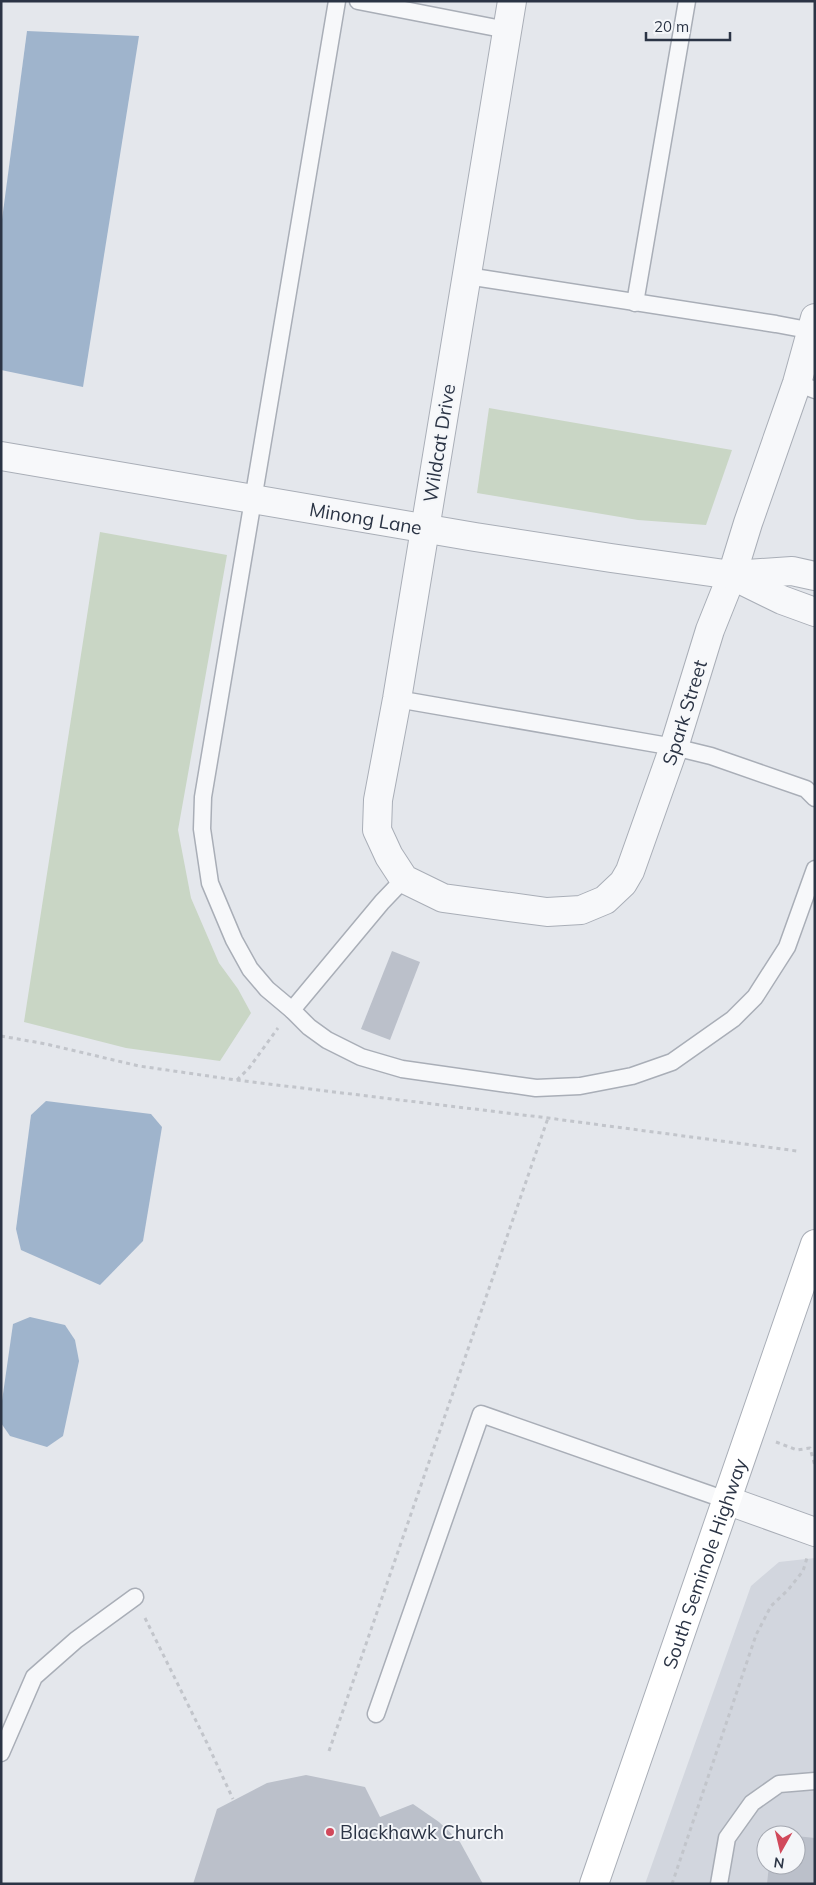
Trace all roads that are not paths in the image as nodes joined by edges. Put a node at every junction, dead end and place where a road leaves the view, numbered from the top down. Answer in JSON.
{"nodes":[{"id":1,"x":337,"y":1,"type":"edge"},
{"id":2,"x":358,"y":1,"type":"edge"},
{"id":3,"x":512,"y":1,"type":"edge"},
{"id":4,"x":687,"y":1,"type":"edge"},
{"id":5,"x":507,"y":30,"type":"junction"},
{"id":6,"x":467,"y":276,"type":"junction"},
{"id":7,"x":635,"y":302,"type":"junction"},
{"id":8,"x":814,"y":325,"type":"edge"},
{"id":9,"x":806,"y":387,"type":"edge"},
{"id":10,"x":1,"y":456,"type":"edge"},
{"id":11,"x":254,"y":499,"type":"junction"},
{"id":12,"x":424,"y":528,"type":"junction"},
{"id":13,"x":732,"y":575,"type":"junction"},
{"id":14,"x":815,"y":576,"type":"edge"},
{"id":15,"x":815,"y":612,"type":"edge"},
{"id":16,"x":397,"y":699,"type":"junction"},
{"id":17,"x":674,"y":747,"type":"junction"},
{"id":18,"x":815,"y":798,"type":"edge"},
{"id":19,"x":815,"y":869,"type":"edge"},
{"id":20,"x":404,"y":879,"type":"junction"},
{"id":21,"x":292,"y":1010,"type":"junction"},
{"id":22,"x":815,"y":1244,"type":"edge"},
{"id":23,"x":726,"y":1500,"type":"junction"},
{"id":24,"x":812,"y":1542,"type":"edge"},
{"id":25,"x":134,"y":1597,"type":"road end"},
{"id":26,"x":376,"y":1714,"type":"dead end"},
{"id":27,"x":1,"y":1753,"type":"edge"},
{"id":28,"x":815,"y":1781,"type":"edge"},
{"id":29,"x":594,"y":1884,"type":"edge"},
{"id":30,"x":719,"y":1884,"type":"edge"}],
"edges":[{"from":1,"to":11,"type":"lane"},
{"from":2,"to":5,"type":"lane"},
{"from":3,"to":5,"type":"street","name":"Wildcat Drive"},
{"from":4,"to":7,"type":"lane"},
{"from":5,"to":6,"type":"street","name":"Wildcat Drive"},
{"from":6,"to":7,"type":"lane"},
{"from":6,"to":12,"type":"street","name":"Wildcat Drive"},
{"from":7,"to":8,"type":"lane"},
{"from":8,"to":9,"type":"street","name":"Spark Street"},
{"from":9,"to":13,"type":"street","name":"Spark Street"},
{"from":10,"to":11,"type":"street","name":"Minong Lane"},
{"from":11,"to":12,"type":"street","name":"Minong Lane"},
{"from":11,"to":21,"type":"lane"},
{"from":12,"to":13,"type":"street","name":"Minong Lane"},
{"from":12,"to":16,"type":"street","name":"Wildcat Drive"},
{"from":13,"to":14,"type":"street","name":"Minong Lane"},
{"from":13,"to":15,"type":"street","name":"Minong Lane"},
{"from":13,"to":17,"type":"street","name":"Spark Street"},
{"from":16,"to":17,"type":"lane"},
{"from":16,"to":20,"type":"street","name":"Wildcat Drive"},
{"from":17,"to":18,"type":"lane"},
{"from":17,"to":20,"type":"street","name":"Spark Street"},
{"from":19,"to":21,"type":"lane"},
{"from":20,"to":21,"type":"lane"},
{"from":22,"to":23,"type":"street","name":"South Seminole Highway"},
{"from":23,"to":24,"type":"street"},
{"from":23,"to":26,"type":"lane"},
{"from":23,"to":29,"type":"street","name":"South Seminole Highway"},
{"from":25,"to":27,"type":"lane"},
{"from":28,"to":30,"type":"lane"}]}
